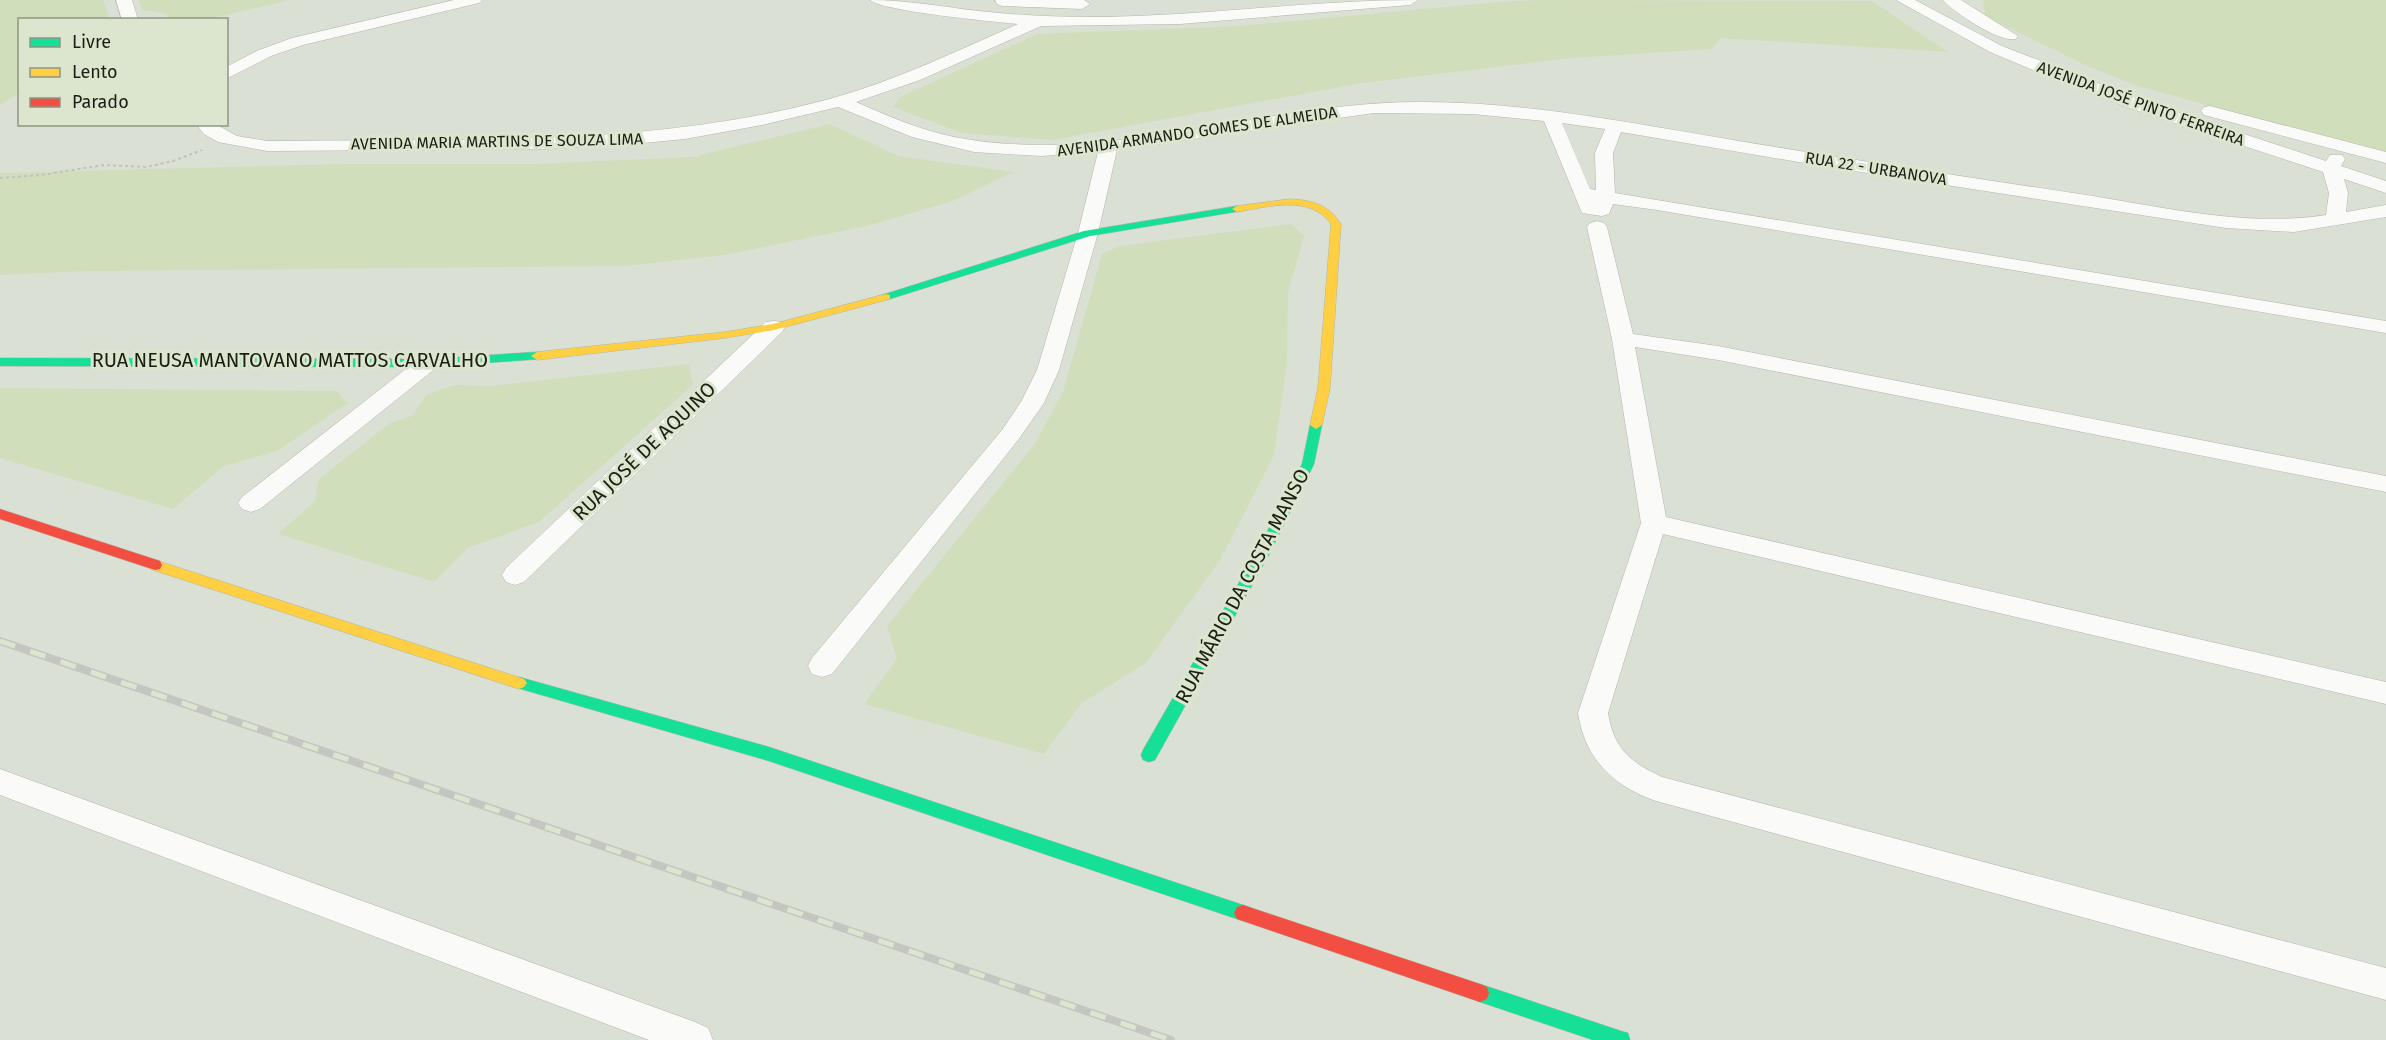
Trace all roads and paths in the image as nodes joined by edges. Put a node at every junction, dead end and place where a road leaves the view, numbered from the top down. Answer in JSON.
{"nodes":[{"id":1,"x":124,"y":0,"type":"edge"},
{"id":2,"x":474,"y":0,"type":"edge"},
{"id":3,"x":878,"y":0,"type":"edge"},
{"id":4,"x":1410,"y":0,"type":"edge"},
{"id":5,"x":1904,"y":0,"type":"edge"},
{"id":6,"x":1951,"y":0,"type":"edge"},
{"id":7,"x":1057,"y":2,"type":"edge"},
{"id":8,"x":1100,"y":4,"type":"dead end"},
{"id":9,"x":983,"y":7,"type":"edge"},
{"id":10,"x":129,"y":18,"type":"edge"},
{"id":11,"x":1040,"y":21,"type":"junction"},
{"id":12,"x":963,"y":53,"type":"junction"},
{"id":13,"x":228,"y":73,"type":"edge"},
{"id":14,"x":840,"y":102,"type":"junction"},
{"id":15,"x":1419,"y":106,"type":"joint"},
{"id":16,"x":1551,"y":115,"type":"junction"},
{"id":17,"x":206,"y":126,"type":"edge"},
{"id":18,"x":1615,"y":126,"type":"junction"},
{"id":19,"x":227,"y":139,"type":"junction"},
{"id":20,"x":1109,"y":146,"type":"junction"},
{"id":21,"x":2347,"y":148,"type":"junction"},
{"id":22,"x":2386,"y":158,"type":"edge"},
{"id":23,"x":2330,"y":168,"type":"junction"},
{"id":24,"x":0,"y":178,"type":"edge"},
{"id":25,"x":2386,"y":187,"type":"edge"},
{"id":26,"x":1582,"y":194,"type":"junction"},
{"id":27,"x":1606,"y":196,"type":"junction"},
{"id":28,"x":1317,"y":207,"type":"joint"},
{"id":29,"x":2386,"y":211,"type":"edge"},
{"id":30,"x":2334,"y":220,"type":"junction"},
{"id":31,"x":1597,"y":227,"type":"junction"},
{"id":32,"x":1088,"y":233,"type":"junction"},
{"id":33,"x":774,"y":327,"type":"junction"},
{"id":34,"x":2386,"y":327,"type":"edge"},
{"id":35,"x":1623,"y":339,"type":"junction"},
{"id":36,"x":0,"y":363,"type":"edge"},
{"id":37,"x":428,"y":363,"type":"junction"},
{"id":38,"x":2386,"y":484,"type":"edge"},
{"id":39,"x":251,"y":503,"type":"dead end"},
{"id":40,"x":0,"y":514,"type":"edge"},
{"id":41,"x":1654,"y":523,"type":"junction"},
{"id":42,"x":515,"y":575,"type":"dead end"},
{"id":43,"x":822,"y":666,"type":"dead end"},
{"id":44,"x":2386,"y":693,"type":"edge"},
{"id":45,"x":1149,"y":755,"type":"dead end"},
{"id":46,"x":0,"y":782,"type":"edge"},
{"id":47,"x":2386,"y":984,"type":"edge"},
{"id":48,"x":695,"y":1040,"type":"edge"},
{"id":49,"x":1621,"y":1040,"type":"edge"}],
"edges":[{"from":1,"to":10,"type":"street"},
{"from":2,"to":13,"type":"street"},
{"from":3,"to":9,"type":"street"},
{"from":4,"to":11,"type":"street"},
{"from":5,"to":23,"type":"street","name":"AVENIDA JOSÉ PINTO FERREIRA"},
{"from":6,"to":21,"type":"street","name":"AVENIDA JOSÉ PINTO FERREIRA"},
{"from":7,"to":8,"type":"street"},
{"from":7,"to":9,"type":"street"},
{"from":9,"to":11,"type":"street"},
{"from":9,"to":12,"type":"street"},
{"from":11,"to":12,"type":"street","name":"AVENIDA MARIA MARTINS DE SOUZA LIMA"},
{"from":12,"to":14,"type":"street","name":"AVENIDA MARIA MARTINS DE SOUZA LIMA"},
{"from":14,"to":19,"type":"street","name":"AVENIDA MARIA MARTINS DE SOUZA LIMA"},
{"from":14,"to":20,"type":"street","name":"AVENIDA ARMANDO GOMES DE ALMEIDA"},
{"from":15,"to":16,"type":"street","name":"RUA 22 - URBANOVA"},
{"from":15,"to":20,"type":"street","name":"AVENIDA ARMANDO GOMES DE ALMEIDA"},
{"from":16,"to":18,"type":"street","name":"RUA 22 - URBANOVA"},
{"from":16,"to":26,"type":"street"},
{"from":17,"to":19,"type":"street","name":"AVENIDA MARIA MARTINS DE SOUZA LIMA"},
{"from":18,"to":27,"type":"street"},
{"from":18,"to":30,"type":"street","name":"RUA 22 - URBANOVA"},
{"from":19,"to":24,"type":"path"},
{"from":20,"to":32,"type":"street"},
{"from":21,"to":22,"type":"street","name":"AVENIDA JOSÉ PINTO FERREIRA"},
{"from":21,"to":23,"type":"street"},
{"from":23,"to":25,"type":"street","name":"AVENIDA JOSÉ PINTO FERREIRA"},
{"from":23,"to":30,"type":"street"},
{"from":26,"to":27,"type":"street"},
{"from":26,"to":31,"type":"street"},
{"from":27,"to":31,"type":"street"},
{"from":27,"to":34,"type":"street"},
{"from":28,"to":32,"type":"street","name":"RUA NEUSA MANTOVANO MATTOS CARVALHO"},
{"from":28,"to":45,"type":"street","name":"RUA MÁRIO DA COSTA MANSO"},
{"from":29,"to":30,"type":"street","name":"RUA 22 - URBANOVA"},
{"from":31,"to":35,"type":"street"},
{"from":32,"to":33,"type":"street","name":"RUA NEUSA MANTOVANO MATTOS CARVALHO"},
{"from":32,"to":43,"type":"street"},
{"from":33,"to":37,"type":"street","name":"RUA NEUSA MANTOVANO MATTOS CARVALHO"},
{"from":33,"to":42,"type":"street","name":"RUA JOSÉ DE AQUINO"},
{"from":35,"to":38,"type":"street"},
{"from":35,"to":41,"type":"street"},
{"from":36,"to":37,"type":"street","name":"RUA NEUSA MANTOVANO MATTOS CARVALHO"},
{"from":37,"to":39,"type":"street"},
{"from":40,"to":49,"type":"street"},
{"from":41,"to":44,"type":"street"},
{"from":41,"to":47,"type":"street"},
{"from":46,"to":48,"type":"street"}]}
